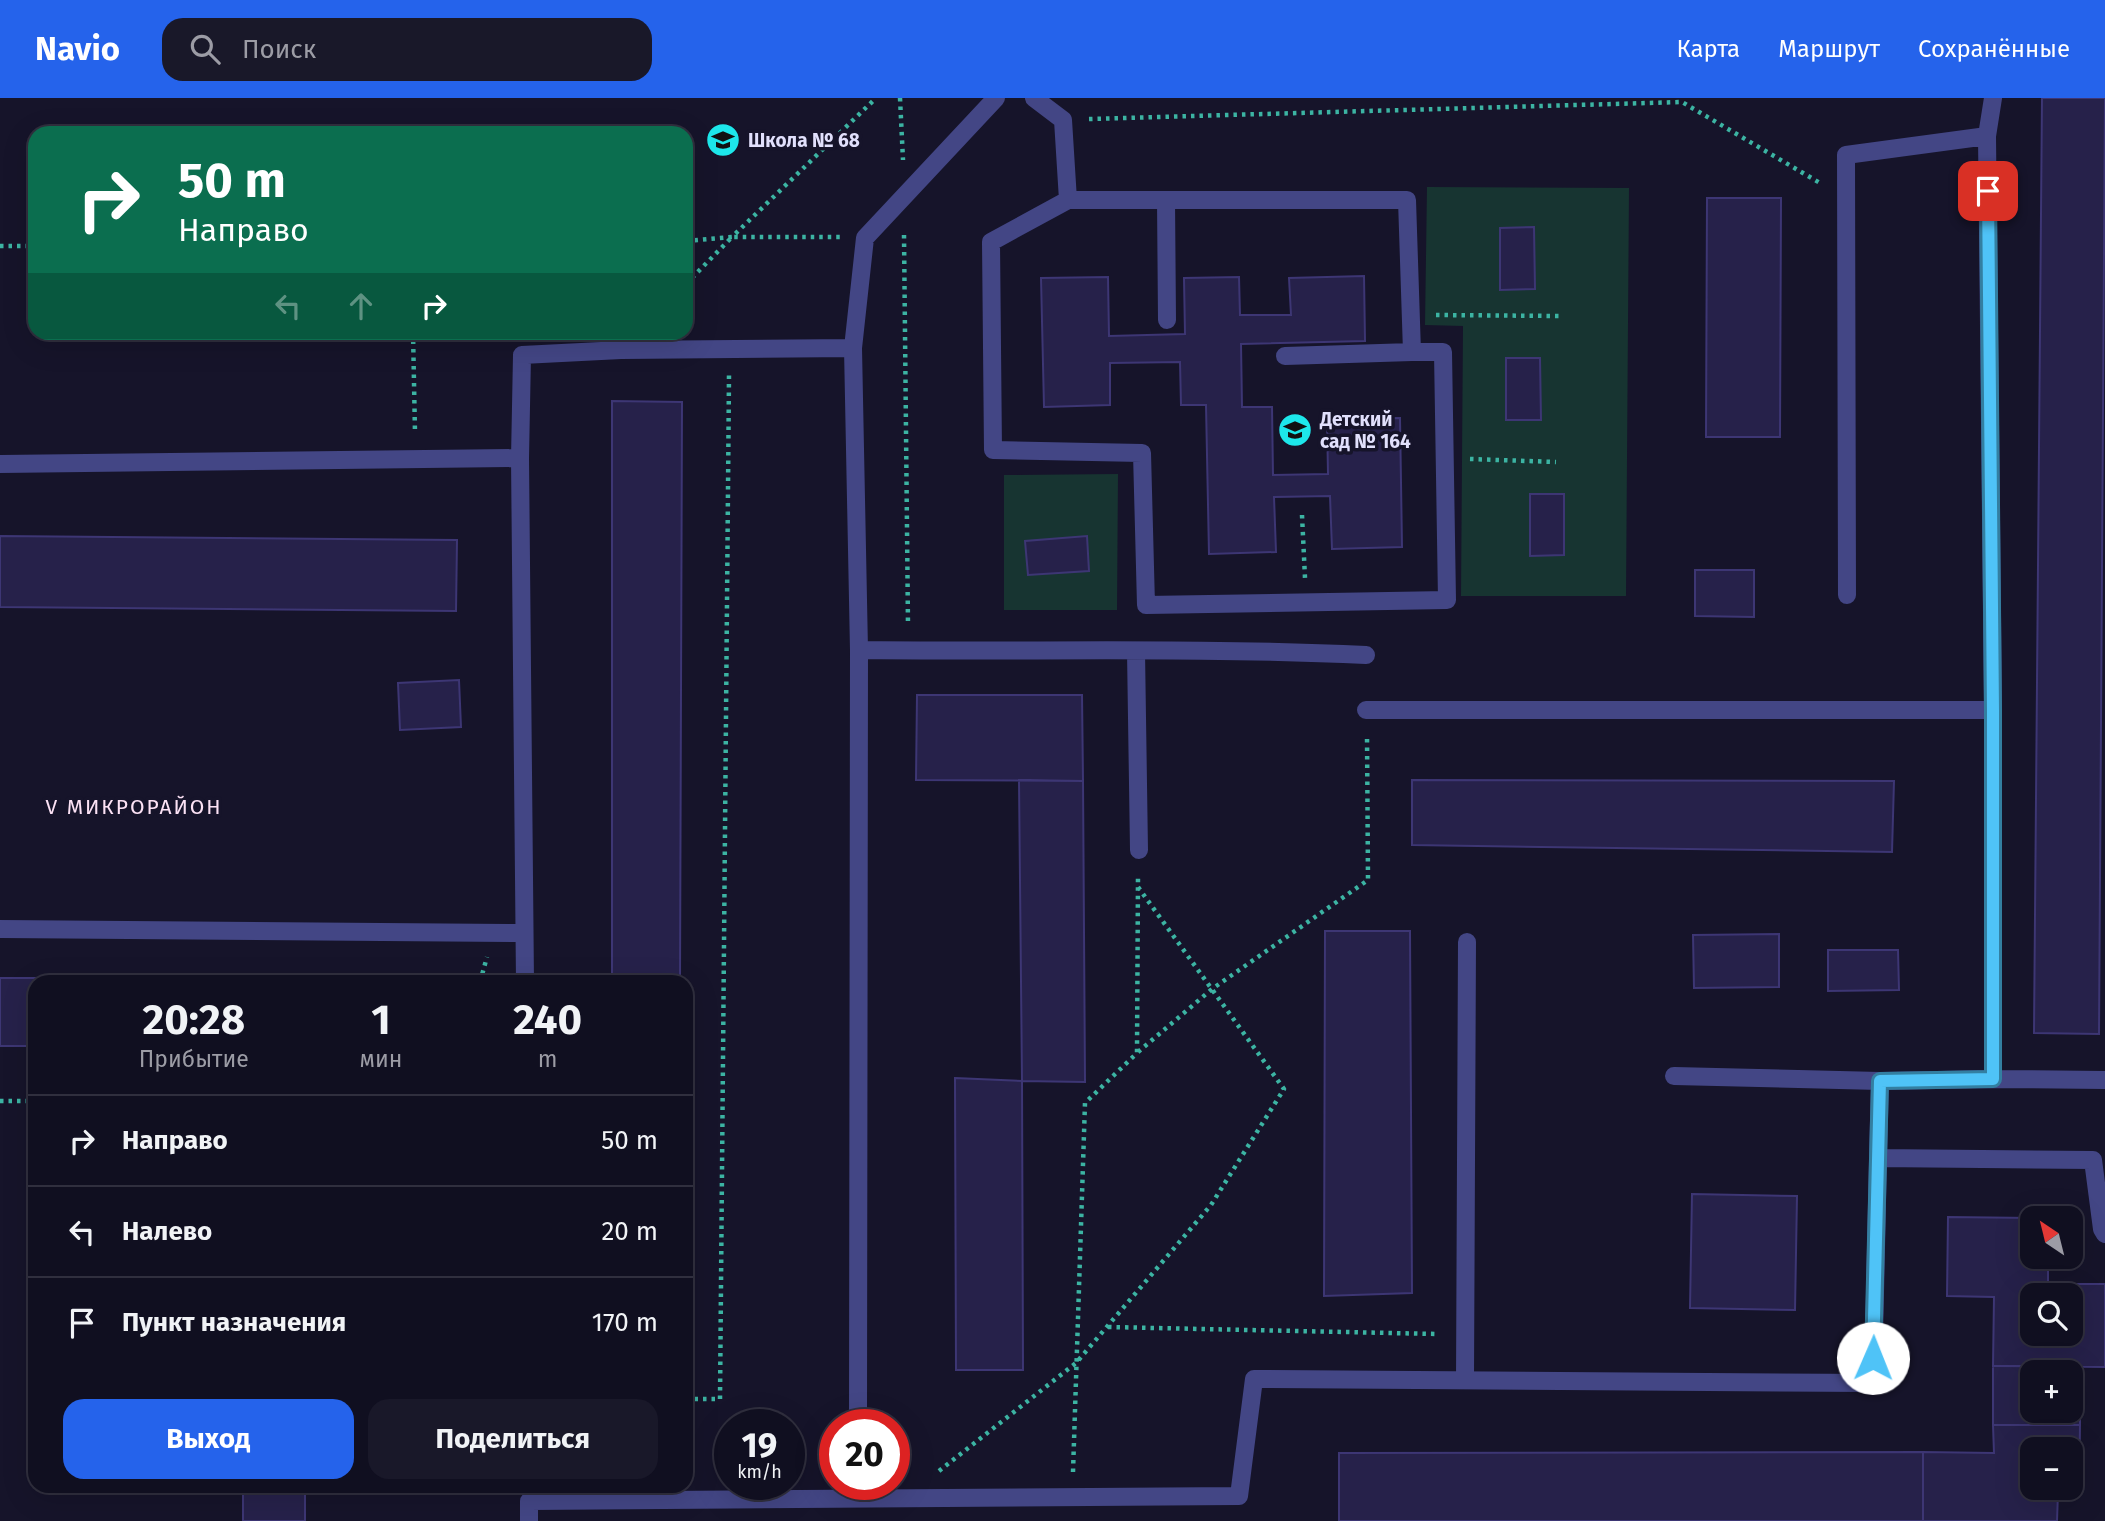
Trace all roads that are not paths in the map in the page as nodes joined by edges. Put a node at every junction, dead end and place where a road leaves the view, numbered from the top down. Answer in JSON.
{"nodes":[{"id":1,"x":996,"y":98,"type":"edge"},
{"id":2,"x":1034,"y":98,"type":"edge"},
{"id":3,"x":1993,"y":98,"type":"edge"},
{"id":4,"x":1987,"y":136,"type":"junction"},
{"id":5,"x":1068,"y":200,"type":"junction"},
{"id":6,"x":1166,"y":200,"type":"junction"},
{"id":7,"x":1167,"y":320,"type":"dead end"},
{"id":8,"x":853,"y":348,"type":"junction"},
{"id":9,"x":1412,"y":352,"type":"junction"},
{"id":10,"x":1285,"y":356,"type":"dead end"},
{"id":11,"x":520,"y":458,"type":"junction"},
{"id":12,"x":0,"y":464,"type":"edge"},
{"id":13,"x":1847,"y":595,"type":"dead end"},
{"id":14,"x":859,"y":650,"type":"junction"},
{"id":15,"x":1136,"y":651,"type":"junction"},
{"id":16,"x":1366,"y":655,"type":"dead end"},
{"id":17,"x":1366,"y":710,"type":"road end"},
{"id":18,"x":1993,"y":710,"type":"junction"},
{"id":19,"x":1139,"y":850,"type":"road end"},
{"id":20,"x":0,"y":929,"type":"edge"},
{"id":21,"x":524,"y":933,"type":"junction"},
{"id":22,"x":1467,"y":942,"type":"dead end"},
{"id":23,"x":525,"y":975,"type":"edge"},
{"id":24,"x":1674,"y":1076,"type":"dead end"},
{"id":25,"x":1993,"y":1079,"type":"junction"},
{"id":26,"x":2105,"y":1080,"type":"edge"},
{"id":27,"x":1880,"y":1081,"type":"junction"},
{"id":28,"x":1878,"y":1158,"type":"junction"},
{"id":29,"x":2105,"y":1234,"type":"edge"},
{"id":30,"x":1465,"y":1380,"type":"junction"},
{"id":31,"x":858,"y":1409,"type":"edge"},
{"id":32,"x":819,"y":1491,"type":"edge"},
{"id":33,"x":693,"y":1492,"type":"edge"},
{"id":34,"x":529,"y":1493,"type":"edge"},
{"id":35,"x":910,"y":1498,"type":"edge"},
{"id":36,"x":529,"y":1521,"type":"edge"}],
"edges":[{"from":1,"to":8,"type":"lane"},
{"from":2,"to":5,"type":"lane"},
{"from":3,"to":4,"type":"lane"},
{"from":4,"to":13,"type":"lane"},
{"from":4,"to":18,"type":"lane"},
{"from":5,"to":6,"type":"lane"},
{"from":5,"to":9,"type":"lane"},
{"from":6,"to":7,"type":"lane"},
{"from":6,"to":9,"type":"lane"},
{"from":8,"to":11,"type":"lane"},
{"from":8,"to":14,"type":"lane"},
{"from":9,"to":10,"type":"lane"},
{"from":11,"to":12,"type":"lane"},
{"from":11,"to":21,"type":"lane"},
{"from":14,"to":15,"type":"lane"},
{"from":14,"to":31,"type":"lane"},
{"from":15,"to":16,"type":"lane"},
{"from":15,"to":19,"type":"lane"},
{"from":17,"to":18,"type":"lane"},
{"from":18,"to":25,"type":"lane"},
{"from":20,"to":21,"type":"lane"},
{"from":21,"to":23,"type":"lane"},
{"from":22,"to":30,"type":"lane"},
{"from":24,"to":27,"type":"lane"},
{"from":25,"to":26,"type":"lane"},
{"from":25,"to":27,"type":"lane"},
{"from":27,"to":28,"type":"lane"},
{"from":28,"to":29,"type":"lane"},
{"from":28,"to":30,"type":"lane"},
{"from":30,"to":35,"type":"lane"},
{"from":32,"to":33,"type":"lane"},
{"from":34,"to":36,"type":"lane"}]}
